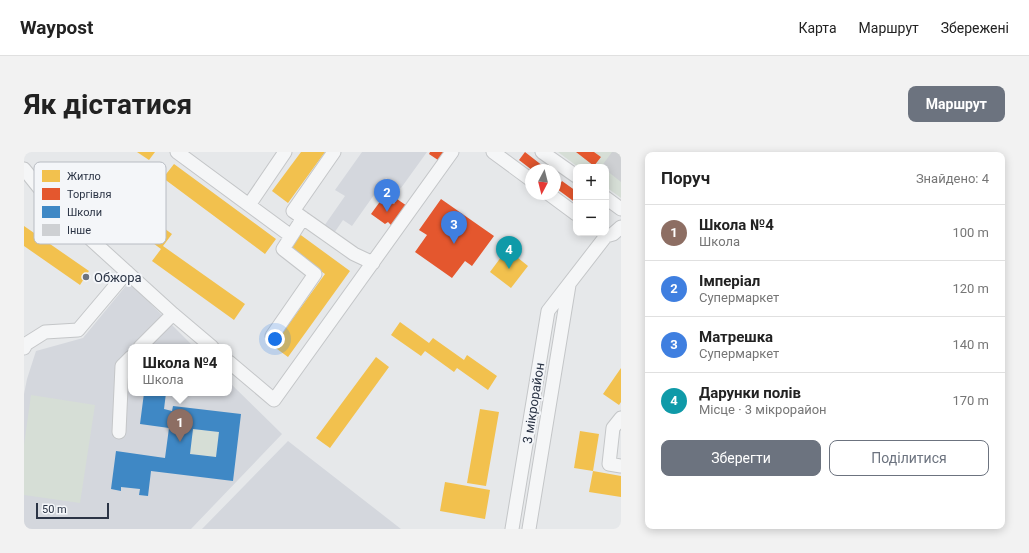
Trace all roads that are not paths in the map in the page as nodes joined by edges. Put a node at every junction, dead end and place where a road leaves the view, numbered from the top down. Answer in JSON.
{"nodes":[{"id":1,"x":177,"y":152,"type":"edge"},
{"id":2,"x":285,"y":152,"type":"edge"},
{"id":3,"x":334,"y":152,"type":"edge"},
{"id":4,"x":452,"y":152,"type":"edge"},
{"id":5,"x":493,"y":152,"type":"edge"},
{"id":6,"x":542,"y":152,"type":"edge"},
{"id":7,"x":24,"y":169,"type":"edge"},
{"id":8,"x":573,"y":174,"type":"edge"},
{"id":9,"x":525,"y":176,"type":"edge"},
{"id":10,"x":34,"y":181,"type":"edge"},
{"id":11,"x":557,"y":200,"type":"edge"},
{"id":12,"x":609,"y":200,"type":"edge"},
{"id":13,"x":249,"y":204,"type":"junction"},
{"id":14,"x":621,"y":209,"type":"edge"},
{"id":15,"x":573,"y":212,"type":"edge"},
{"id":16,"x":303,"y":218,"type":"junction"},
{"id":17,"x":621,"y":227,"type":"edge"},
{"id":18,"x":609,"y":234,"type":"edge"},
{"id":19,"x":291,"y":236,"type":"junction"},
{"id":20,"x":603,"y":236,"type":"edge"},
{"id":21,"x":96,"y":244,"type":"edge"},
{"id":22,"x":374,"y":263,"type":"junction"},
{"id":23,"x":127,"y":272,"type":"junction"},
{"id":24,"x":569,"y":283,"type":"junction"},
{"id":25,"x":173,"y":314,"type":"junction"},
{"id":26,"x":272,"y":336,"type":"dead end"},
{"id":27,"x":143,"y":344,"type":"edge"},
{"id":28,"x":208,"y":344,"type":"edge"},
{"id":29,"x":24,"y":348,"type":"edge"},
{"id":30,"x":128,"y":360,"type":"edge"},
{"id":31,"x":232,"y":365,"type":"edge"},
{"id":32,"x":621,"y":418,"type":"edge"},
{"id":33,"x":119,"y":432,"type":"dead end"},
{"id":34,"x":621,"y":466,"type":"edge"},
{"id":35,"x":512,"y":529,"type":"edge"},
{"id":36,"x":529,"y":529,"type":"edge"}],
"edges":[{"from":1,"to":13,"type":"street"},
{"from":2,"to":13,"type":"street"},
{"from":3,"to":16,"type":"street"},
{"from":4,"to":22,"type":"street"},
{"from":5,"to":9,"type":"street"},
{"from":6,"to":8,"type":"street"},
{"from":7,"to":10,"type":"street"},
{"from":11,"to":15,"type":"street"},
{"from":12,"to":14,"type":"street"},
{"from":13,"to":19,"type":"street"},
{"from":16,"to":19,"type":"street"},
{"from":16,"to":22,"type":"street"},
{"from":17,"to":18,"type":"street","name":"3 мікрорайон"},
{"from":19,"to":26,"type":"street"},
{"from":20,"to":24,"type":"street","name":"3 мікрорайон"},
{"from":21,"to":23,"type":"street"},
{"from":22,"to":31,"type":"street"},
{"from":23,"to":25,"type":"street"},
{"from":23,"to":29,"type":"street"},
{"from":24,"to":35,"type":"street","name":"3 мікрорайон"},
{"from":24,"to":36,"type":"street","name":"3 мікрорайон"},
{"from":25,"to":27,"type":"street"},
{"from":25,"to":28,"type":"street"},
{"from":30,"to":33,"type":"street"},
{"from":32,"to":34,"type":"street"}]}
